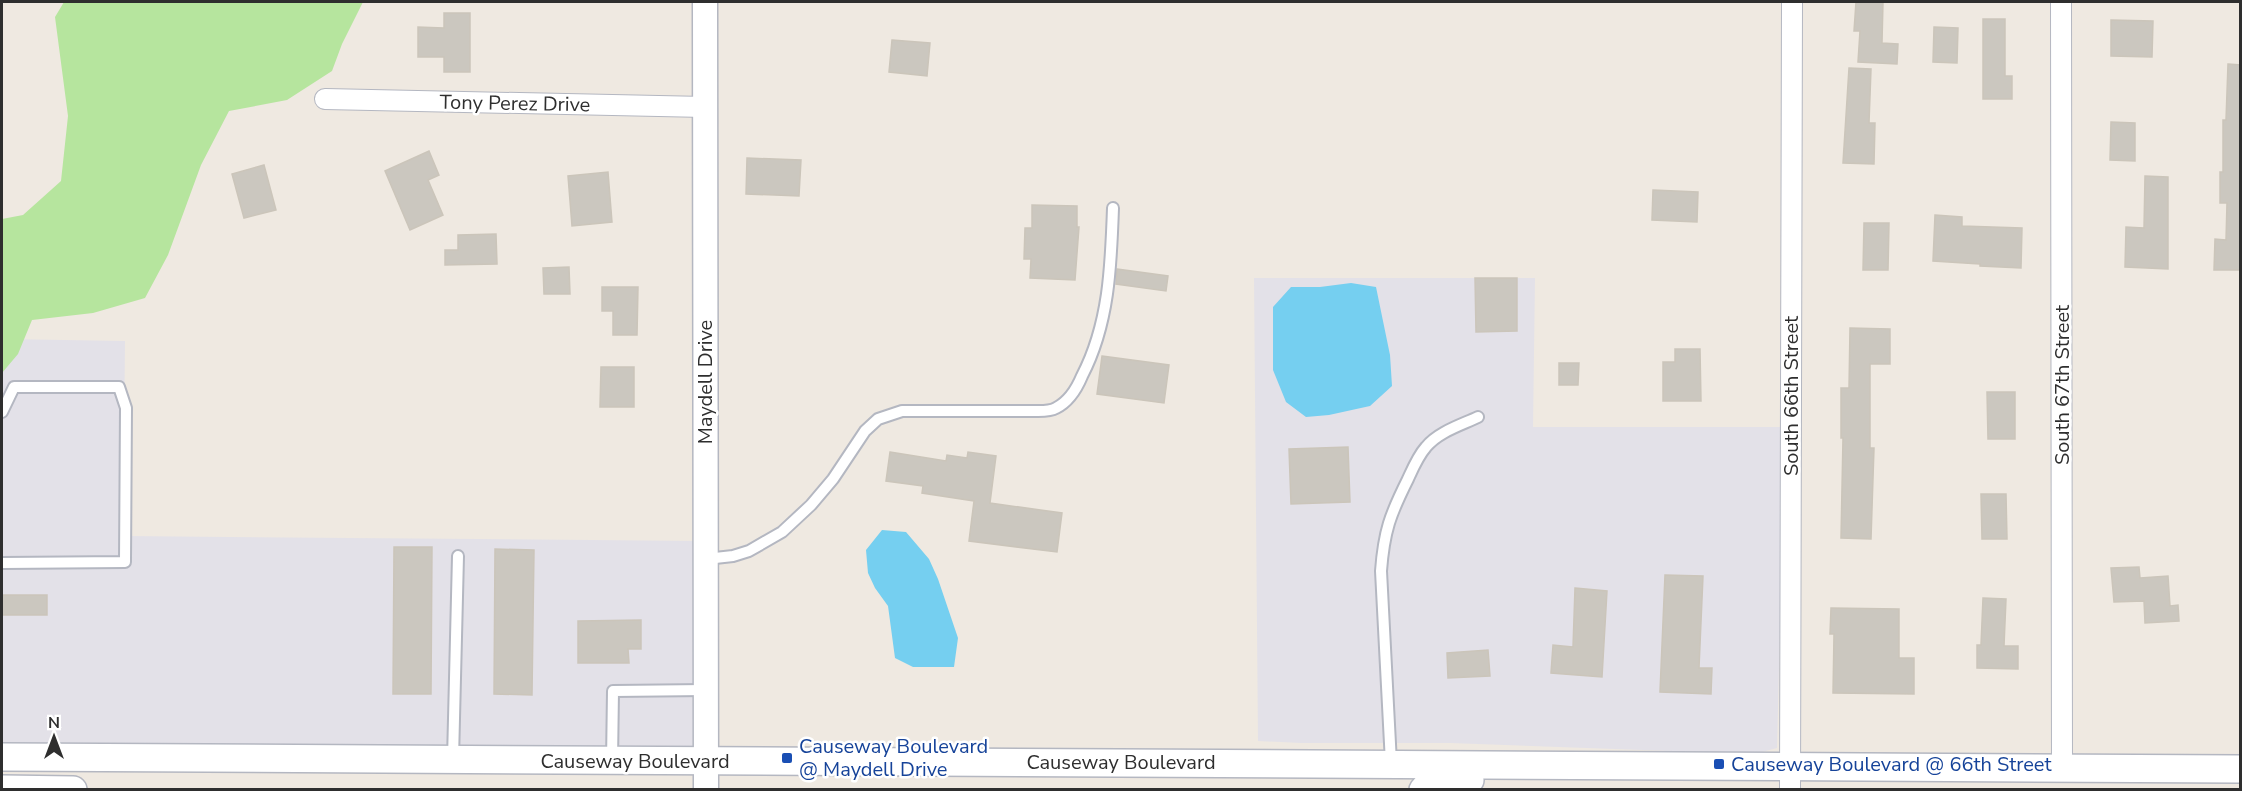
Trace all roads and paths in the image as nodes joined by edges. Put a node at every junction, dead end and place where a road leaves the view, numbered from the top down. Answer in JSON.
{"nodes":[{"id":1,"x":705,"y":2,"type":"edge"},
{"id":2,"x":1792,"y":2,"type":"edge"},
{"id":3,"x":2061,"y":2,"type":"edge"},
{"id":4,"x":325,"y":99,"type":"dead end"},
{"id":5,"x":705,"y":107,"type":"junction"},
{"id":6,"x":1113,"y":208,"type":"dead end"},
{"id":7,"x":2,"y":412,"type":"edge"},
{"id":8,"x":1478,"y":417,"type":"dead end"},
{"id":9,"x":458,"y":556,"type":"dead end"},
{"id":10,"x":705,"y":559,"type":"junction"},
{"id":11,"x":2,"y":563,"type":"edge"},
{"id":12,"x":706,"y":690,"type":"junction"},
{"id":13,"x":2,"y":757,"type":"edge"},
{"id":14,"x":453,"y":760,"type":"junction"},
{"id":15,"x":612,"y":761,"type":"junction"},
{"id":16,"x":706,"y":762,"type":"junction"},
{"id":17,"x":1391,"y":763,"type":"junction"},
{"id":18,"x":1564,"y":764,"type":"junction"},
{"id":19,"x":2062,"y":768,"type":"junction"},
{"id":20,"x":2241,"y":769,"type":"edge"},
{"id":21,"x":1790,"y":778,"type":"edge"},
{"id":22,"x":2,"y":789,"type":"edge"},
{"id":23,"x":73,"y":789,"type":"edge"},
{"id":24,"x":706,"y":789,"type":"edge"},
{"id":25,"x":1423,"y":789,"type":"edge"}],
"edges":[{"from":1,"to":5,"type":"street","name":"Maydell Drive"},
{"from":2,"to":21,"type":"street","name":"South 66th Street"},
{"from":3,"to":19,"type":"street","name":"South 67th Street"},
{"from":4,"to":5,"type":"street","name":"Tony Perez Drive"},
{"from":5,"to":10,"type":"street","name":"Maydell Drive"},
{"from":6,"to":10,"type":"lane"},
{"from":7,"to":11,"type":"lane"},
{"from":8,"to":17,"type":"lane"},
{"from":9,"to":14,"type":"lane"},
{"from":10,"to":12,"type":"street","name":"Maydell Drive"},
{"from":12,"to":15,"type":"lane"},
{"from":12,"to":16,"type":"street","name":"Maydell Drive"},
{"from":13,"to":14,"type":"main road","name":"Causeway Boulevard"},
{"from":14,"to":15,"type":"main road","name":"Causeway Boulevard"},
{"from":15,"to":16,"type":"main road","name":"Causeway Boulevard"},
{"from":16,"to":17,"type":"main road","name":"Causeway Boulevard"},
{"from":16,"to":24,"type":"street","name":"Maydell Drive"},
{"from":17,"to":18,"type":"main road","name":"Causeway Boulevard"},
{"from":18,"to":21,"type":"main road","name":"Causeway Boulevard"},
{"from":18,"to":25,"type":"main road"},
{"from":19,"to":20,"type":"main road","name":"Causeway Boulevard"},
{"from":19,"to":21,"type":"main road","name":"Causeway Boulevard"},
{"from":22,"to":23,"type":"main road"}]}
